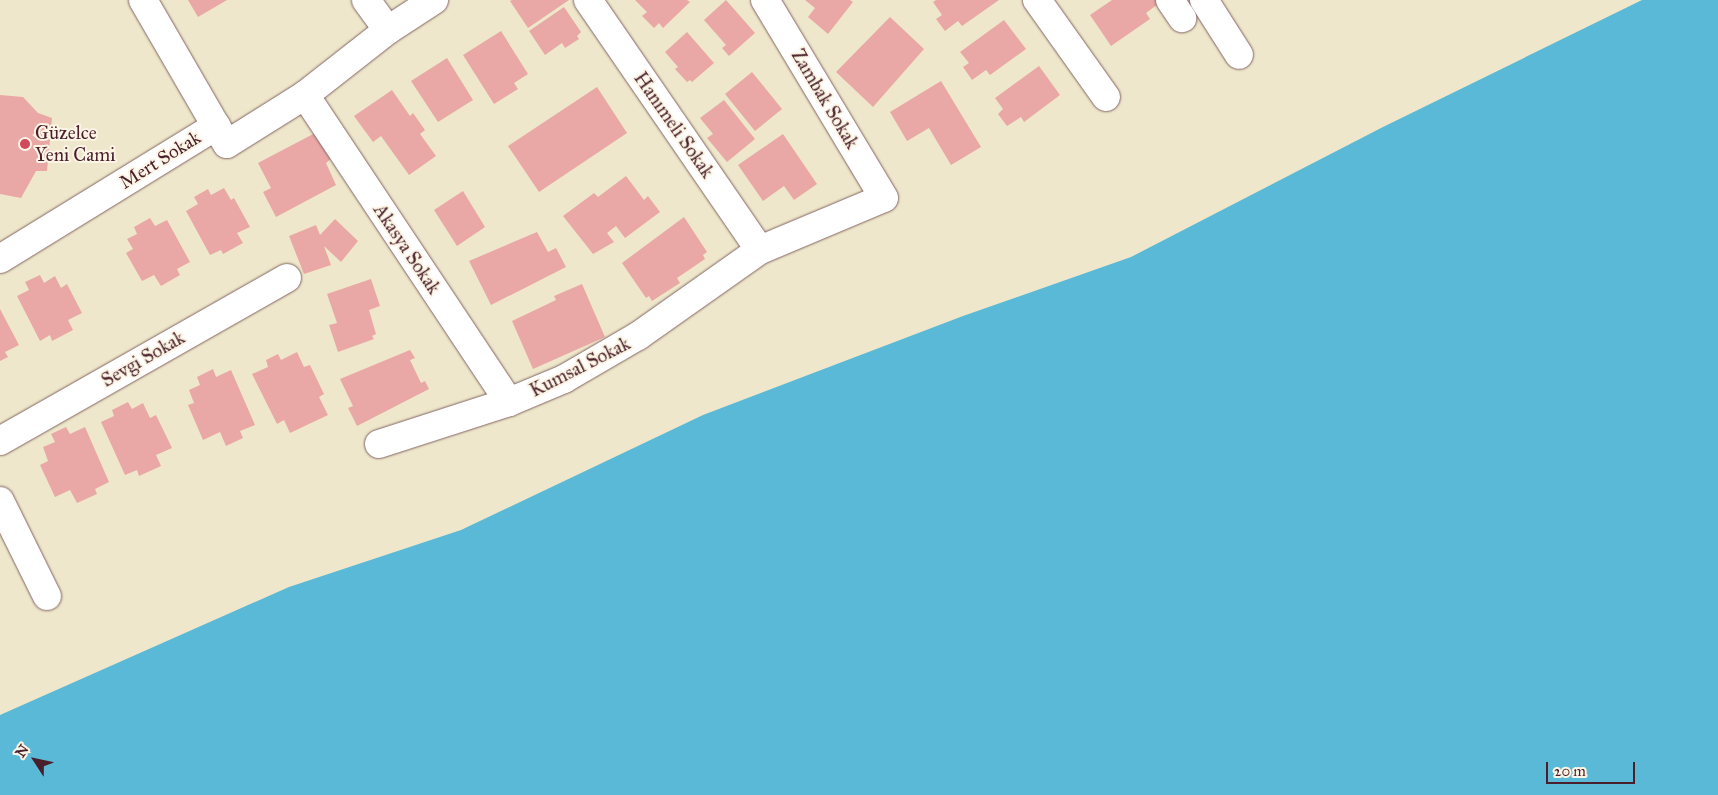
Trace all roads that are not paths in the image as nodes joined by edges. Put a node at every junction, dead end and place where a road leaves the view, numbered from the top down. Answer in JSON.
{"nodes":[{"id":1,"x":143,"y":0,"type":"edge"},
{"id":2,"x":366,"y":0,"type":"edge"},
{"id":3,"x":434,"y":0,"type":"edge"},
{"id":4,"x":588,"y":0,"type":"edge"},
{"id":5,"x":765,"y":0,"type":"edge"},
{"id":6,"x":1037,"y":0,"type":"edge"},
{"id":7,"x":1204,"y":0,"type":"edge"},
{"id":8,"x":388,"y":30,"type":"junction"},
{"id":9,"x":1238,"y":55,"type":"dead end"},
{"id":10,"x":305,"y":95,"type":"junction"},
{"id":11,"x":1106,"y":97,"type":"dead end"},
{"id":12,"x":216,"y":126,"type":"junction"},
{"id":13,"x":884,"y":198,"type":"joint"},
{"id":14,"x":760,"y":250,"type":"junction"},
{"id":15,"x":0,"y":259,"type":"edge"},
{"id":16,"x":287,"y":278,"type":"dead end"},
{"id":17,"x":509,"y":402,"type":"junction"},
{"id":18,"x":0,"y":441,"type":"edge"},
{"id":19,"x":379,"y":444,"type":"dead end"},
{"id":20,"x":0,"y":501,"type":"edge"},
{"id":21,"x":47,"y":596,"type":"dead end"}],
"edges":[{"from":1,"to":12,"type":"street"},
{"from":2,"to":8,"type":"street"},
{"from":3,"to":8,"type":"street","name":"Mert Sokak"},
{"from":4,"to":14,"type":"street","name":"Hanımeli Sokak"},
{"from":5,"to":13,"type":"street","name":"Zambak Sokak"},
{"from":6,"to":11,"type":"street"},
{"from":7,"to":9,"type":"street"},
{"from":8,"to":10,"type":"street","name":"Mert Sokak"},
{"from":10,"to":12,"type":"street","name":"Mert Sokak"},
{"from":10,"to":17,"type":"street","name":"Akasya Sokak"},
{"from":12,"to":15,"type":"street","name":"Mert Sokak"},
{"from":13,"to":14,"type":"street","name":"Kumsal Sokak"},
{"from":14,"to":17,"type":"street","name":"Kumsal Sokak"},
{"from":16,"to":18,"type":"street","name":"Sevgi Sokak"},
{"from":17,"to":19,"type":"street","name":"Kumsal Sokak"},
{"from":20,"to":21,"type":"street"}]}
